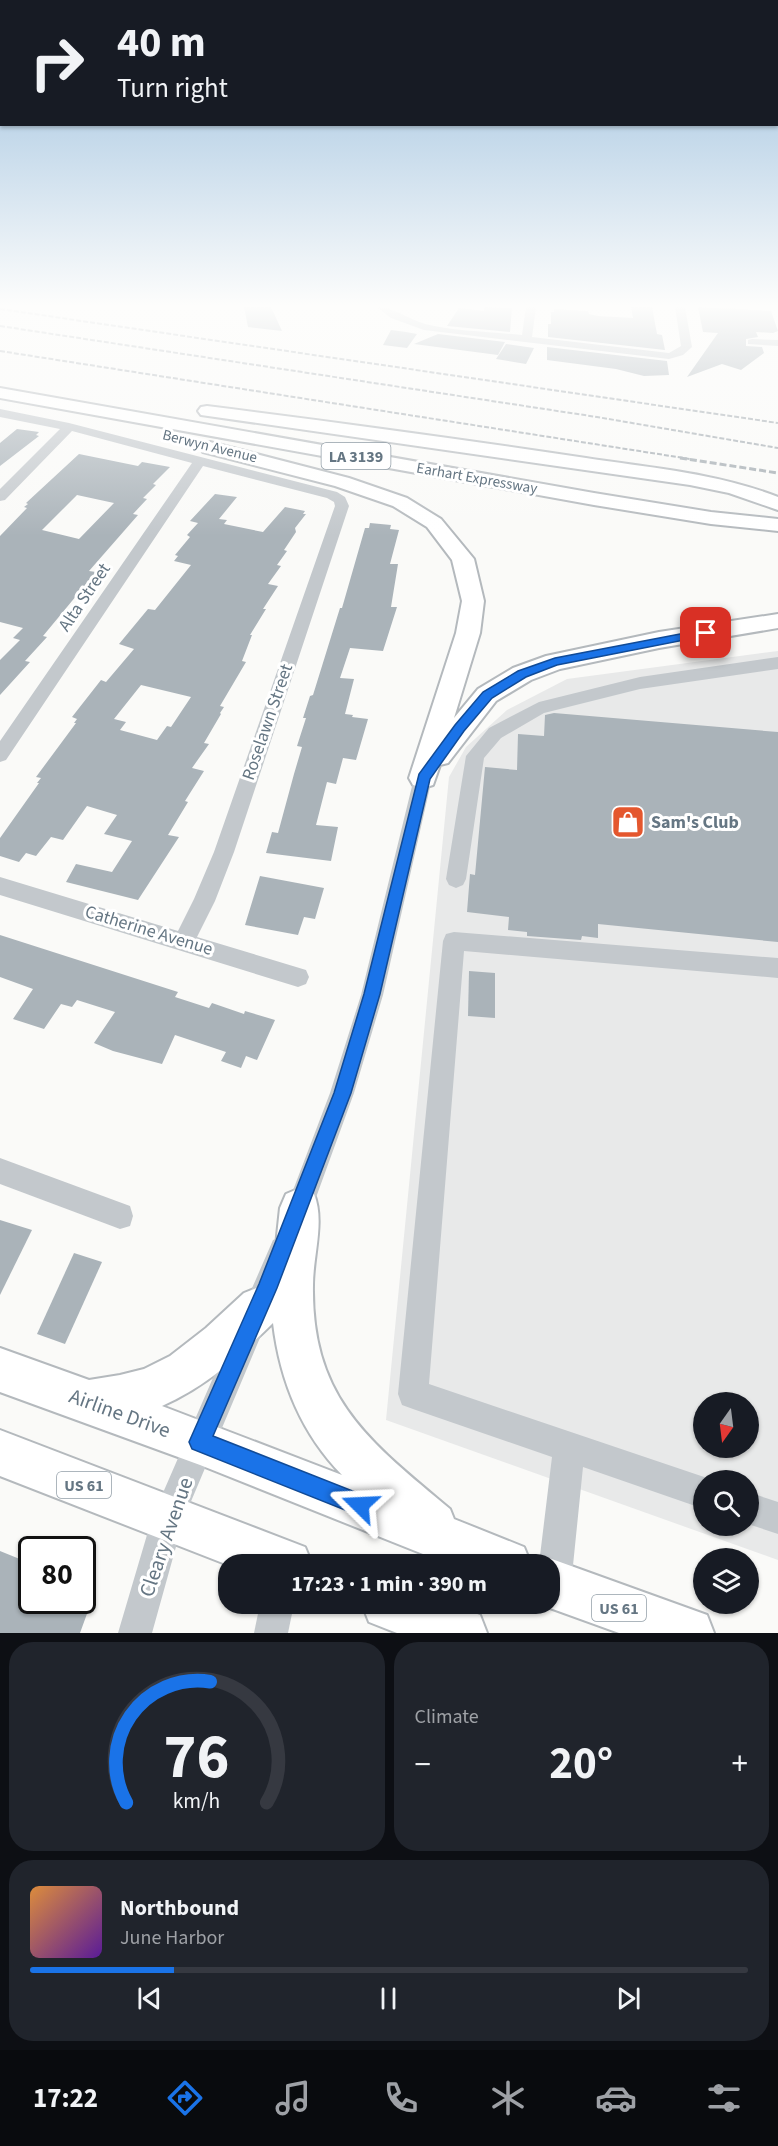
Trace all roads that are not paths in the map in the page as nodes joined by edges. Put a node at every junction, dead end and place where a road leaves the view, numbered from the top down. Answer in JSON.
{"nodes":[{"id":1,"x":26,"y":383,"type":"edge"},
{"id":2,"x":0,"y":393,"type":"edge"},
{"id":3,"x":146,"y":403,"type":"junction"},
{"id":4,"x":0,"y":413,"type":"edge"},
{"id":5,"x":69,"y":427,"type":"junction"},
{"id":6,"x":200,"y":461,"type":"junction"},
{"id":7,"x":0,"y":497,"type":"edge"},
{"id":8,"x":339,"y":501,"type":"joint"},
{"id":9,"x":778,"y":504,"type":"edge"},
{"id":10,"x":778,"y":511,"type":"edge"},
{"id":11,"x":778,"y":525,"type":"edge"},
{"id":12,"x":778,"y":621,"type":"edge"},
{"id":13,"x":778,"y":663,"type":"edge"},
{"id":14,"x":0,"y":755,"type":"edge"},
{"id":15,"x":423,"y":778,"type":"junction"},
{"id":16,"x":456,"y":879,"type":"dead end"},
{"id":17,"x":0,"y":886,"type":"edge"},
{"id":18,"x":184,"y":940,"type":"junction"},
{"id":19,"x":778,"y":968,"type":"edge"},
{"id":20,"x":298,"y":977,"type":"dead end"},
{"id":21,"x":0,"y":1171,"type":"edge"},
{"id":22,"x":300,"y":1208,"type":"junction"},
{"id":23,"x":120,"y":1216,"type":"dead end"},
{"id":24,"x":259,"y":1308,"type":"junction"},
{"id":25,"x":0,"y":1370,"type":"edge"},
{"id":26,"x":85,"y":1401,"type":"junction"},
{"id":27,"x":200,"y":1442,"type":"junction"},
{"id":28,"x":569,"y":1447,"type":"junction"},
{"id":29,"x":0,"y":1453,"type":"edge"},
{"id":30,"x":693,"y":1489,"type":"edge"},
{"id":31,"x":759,"y":1512,"type":"edge"},
{"id":32,"x":168,"y":1518,"type":"junction"},
{"id":33,"x":778,"y":1518,"type":"edge"},
{"id":34,"x":451,"y":1541,"type":"junction"},
{"id":35,"x":243,"y":1554,"type":"edge"},
{"id":36,"x":483,"y":1554,"type":"edge"},
{"id":37,"x":555,"y":1554,"type":"edge"},
{"id":38,"x":560,"y":1587,"type":"edge"},
{"id":39,"x":275,"y":1614,"type":"edge"},
{"id":40,"x":413,"y":1614,"type":"edge"},
{"id":41,"x":135,"y":1633,"type":"edge"},
{"id":42,"x":271,"y":1633,"type":"edge"},
{"id":43,"x":462,"y":1633,"type":"edge"},
{"id":44,"x":689,"y":1633,"type":"edge"}],
"edges":[{"from":1,"to":3,"type":"highway","name":"Earhart Expressway","number":"LA 3139"},
{"from":2,"to":11,"type":"highway","name":"Earhart Expressway","number":"LA 3139"},
{"from":2,"to":15,"type":"highway"},
{"from":3,"to":9,"type":"highway"},
{"from":3,"to":10,"type":"highway","name":"Earhart Expressway","number":"LA 3139"},
{"from":4,"to":5,"type":"street","name":"Berwyn Avenue"},
{"from":5,"to":6,"type":"street","name":"Berwyn Avenue"},
{"from":5,"to":7,"type":"street"},
{"from":6,"to":8,"type":"street","name":"Berwyn Avenue"},
{"from":6,"to":14,"type":"street","name":"Alta Street"},
{"from":8,"to":18,"type":"street","name":"Roselawn Street"},
{"from":12,"to":15,"type":"highway"},
{"from":13,"to":16,"type":"street"},
{"from":15,"to":22,"type":"street","name":"Cleary Avenue"},
{"from":17,"to":18,"type":"street","name":"Catherine Avenue"},
{"from":18,"to":20,"type":"street","name":"Catherine Avenue"},
{"from":19,"to":28,"type":"street"},
{"from":21,"to":23,"type":"street"},
{"from":22,"to":24,"type":"street","name":"Cleary Avenue"},
{"from":22,"to":34,"type":"highway"},
{"from":24,"to":26,"type":"highway"},
{"from":24,"to":27,"type":"street","name":"Cleary Avenue"},
{"from":25,"to":26,"type":"highway","name":"Airline Drive"},
{"from":26,"to":27,"type":"highway","name":"Airline Drive"},
{"from":27,"to":32,"type":"street","name":"Cleary Avenue"},
{"from":27,"to":34,"type":"highway","name":"Airline Drive"},
{"from":28,"to":30,"type":"street"},
{"from":28,"to":37,"type":"street"},
{"from":29,"to":32,"type":"highway","number":"US 61"},
{"from":31,"to":33,"type":"street"},
{"from":32,"to":35,"type":"highway","number":"US 61"},
{"from":32,"to":41,"type":"street","name":"Cleary Avenue"},
{"from":34,"to":36,"type":"highway","name":"Airline Drive"},
{"from":38,"to":44,"type":"highway","number":"US 61"},
{"from":39,"to":42,"type":"street"},
{"from":40,"to":43,"type":"highway"}]}
